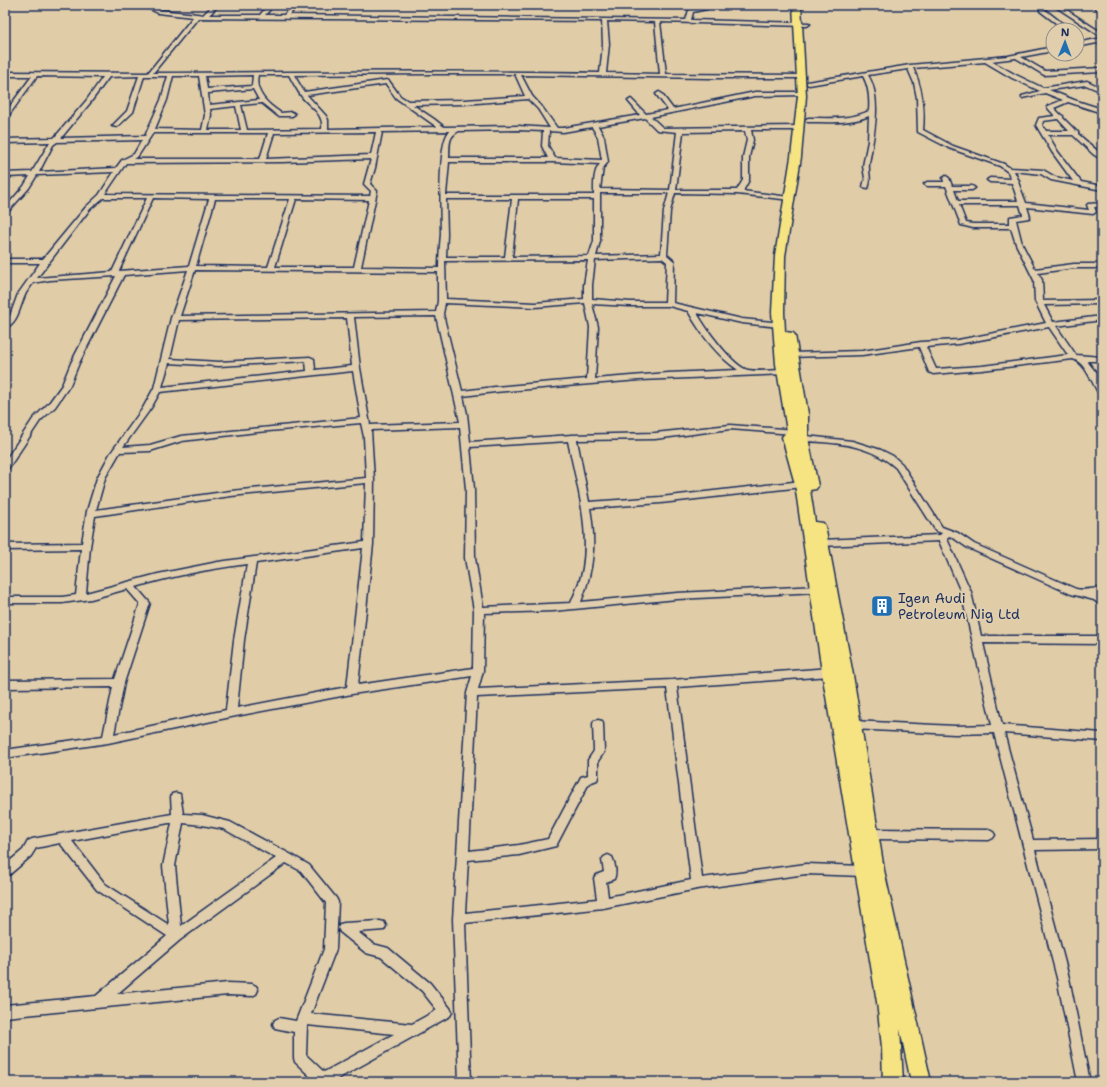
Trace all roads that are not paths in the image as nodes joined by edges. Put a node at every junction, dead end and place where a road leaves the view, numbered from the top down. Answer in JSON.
{"nodes":[{"id":1,"x":163,"y":5,"type":"edge"},
{"id":2,"x":216,"y":5,"type":"edge"},
{"id":3,"x":271,"y":5,"type":"edge"},
{"id":4,"x":302,"y":5,"type":"edge"},
{"id":5,"x":706,"y":5,"type":"edge"},
{"id":6,"x":797,"y":5,"type":"edge"},
{"id":7,"x":805,"y":5,"type":"edge"},
{"id":8,"x":1056,"y":5,"type":"edge"},
{"id":9,"x":146,"y":6,"type":"edge"},
{"id":10,"x":1102,"y":7,"type":"edge"},
{"id":11,"x":1042,"y":10,"type":"dead end"},
{"id":12,"x":1102,"y":10,"type":"edge"},
{"id":13,"x":197,"y":16,"type":"junction"},
{"id":14,"x":204,"y":16,"type":"junction"},
{"id":15,"x":261,"y":17,"type":"junction"},
{"id":16,"x":285,"y":17,"type":"junction"},
{"id":17,"x":604,"y":20,"type":"junction"},
{"id":18,"x":657,"y":21,"type":"junction"},
{"id":19,"x":688,"y":21,"type":"junction"},
{"id":20,"x":1058,"y":22,"type":"edge"},
{"id":21,"x":802,"y":24,"type":"junction"},
{"id":22,"x":1102,"y":39,"type":"edge"},
{"id":23,"x":1087,"y":43,"type":"edge"},
{"id":24,"x":1045,"y":51,"type":"edge"},
{"id":25,"x":1016,"y":56,"type":"junction"},
{"id":26,"x":987,"y":61,"type":"junction"},
{"id":27,"x":910,"y":67,"type":"junction"},
{"id":28,"x":1102,"y":70,"type":"edge"},
{"id":29,"x":517,"y":72,"type":"junction"},
{"id":30,"x":603,"y":73,"type":"junction"},
{"id":31,"x":5,"y":74,"type":"edge"},
{"id":32,"x":36,"y":74,"type":"junction"},
{"id":33,"x":171,"y":74,"type":"junction"},
{"id":34,"x":202,"y":74,"type":"junction"},
{"id":35,"x":222,"y":74,"type":"junction"},
{"id":36,"x":256,"y":74,"type":"junction"},
{"id":37,"x":291,"y":74,"type":"junction"},
{"id":38,"x":864,"y":74,"type":"junction"},
{"id":39,"x":107,"y":75,"type":"junction"},
{"id":40,"x":142,"y":75,"type":"junction"},
{"id":41,"x":149,"y":75,"type":"junction"},
{"id":42,"x":663,"y":75,"type":"junction"},
{"id":43,"x":238,"y":79,"type":"dead end"},
{"id":44,"x":1102,"y":82,"type":"edge"},
{"id":45,"x":804,"y":84,"type":"junction"},
{"id":46,"x":1087,"y":84,"type":"junction"},
{"id":47,"x":255,"y":87,"type":"junction"},
{"id":48,"x":1045,"y":90,"type":"junction"},
{"id":49,"x":1102,"y":90,"type":"edge"},
{"id":50,"x":205,"y":91,"type":"junction"},
{"id":51,"x":304,"y":94,"type":"junction"},
{"id":52,"x":659,"y":94,"type":"dead end"},
{"id":53,"x":529,"y":97,"type":"junction"},
{"id":54,"x":1024,"y":97,"type":"dead end"},
{"id":55,"x":1069,"y":100,"type":"junction"},
{"id":56,"x":264,"y":101,"type":"junction"},
{"id":57,"x":631,"y":101,"type":"dead end"},
{"id":58,"x":409,"y":103,"type":"junction"},
{"id":59,"x":238,"y":104,"type":"junction"},
{"id":60,"x":5,"y":106,"type":"edge"},
{"id":61,"x":13,"y":106,"type":"junction"},
{"id":62,"x":208,"y":107,"type":"junction"},
{"id":63,"x":1095,"y":109,"type":"junction"},
{"id":64,"x":671,"y":111,"type":"junction"},
{"id":65,"x":1102,"y":111,"type":"edge"},
{"id":66,"x":872,"y":112,"type":"junction"},
{"id":67,"x":292,"y":114,"type":"dead end"},
{"id":68,"x":645,"y":116,"type":"junction"},
{"id":69,"x":1102,"y":116,"type":"edge"},
{"id":70,"x":5,"y":117,"type":"edge"},
{"id":71,"x":1061,"y":117,"type":"junction"},
{"id":72,"x":804,"y":124,"type":"junction"},
{"id":73,"x":594,"y":125,"type":"junction"},
{"id":74,"x":114,"y":126,"type":"dead end"},
{"id":75,"x":379,"y":129,"type":"junction"},
{"id":76,"x":442,"y":129,"type":"junction"},
{"id":77,"x":458,"y":129,"type":"junction"},
{"id":78,"x":325,"y":130,"type":"junction"},
{"id":79,"x":546,"y":130,"type":"junction"},
{"id":80,"x":555,"y":130,"type":"junction"},
{"id":81,"x":748,"y":130,"type":"junction"},
{"id":82,"x":151,"y":131,"type":"junction"},
{"id":83,"x":272,"y":131,"type":"junction"},
{"id":84,"x":680,"y":131,"type":"junction"},
{"id":85,"x":205,"y":132,"type":"junction"},
{"id":86,"x":245,"y":132,"type":"junction"},
{"id":87,"x":1043,"y":133,"type":"junction"},
{"id":88,"x":1076,"y":133,"type":"junction"},
{"id":89,"x":146,"y":138,"type":"junction"},
{"id":90,"x":57,"y":139,"type":"junction"},
{"id":91,"x":5,"y":141,"type":"edge"},
{"id":92,"x":192,"y":153,"type":"dead end"},
{"id":93,"x":374,"y":157,"type":"junction"},
{"id":94,"x":1102,"y":158,"type":"edge"},
{"id":95,"x":188,"y":160,"type":"junction"},
{"id":96,"x":264,"y":160,"type":"junction"},
{"id":97,"x":446,"y":160,"type":"junction"},
{"id":98,"x":553,"y":160,"type":"junction"},
{"id":99,"x":124,"y":161,"type":"junction"},
{"id":100,"x":605,"y":162,"type":"junction"},
{"id":101,"x":117,"y":170,"type":"junction"},
{"id":102,"x":1011,"y":171,"type":"junction"},
{"id":103,"x":34,"y":174,"type":"junction"},
{"id":104,"x":5,"y":175,"type":"edge"},
{"id":105,"x":990,"y":180,"type":"dead end"},
{"id":106,"x":1016,"y":181,"type":"junction"},
{"id":107,"x":1078,"y":183,"type":"junction"},
{"id":108,"x":927,"y":184,"type":"dead end"},
{"id":109,"x":949,"y":184,"type":"junction"},
{"id":110,"x":866,"y":187,"type":"dead end"},
{"id":111,"x":972,"y":188,"type":"dead end"},
{"id":112,"x":1102,"y":188,"type":"edge"},
{"id":113,"x":673,"y":191,"type":"junction"},
{"id":114,"x":736,"y":192,"type":"junction"},
{"id":115,"x":597,"y":194,"type":"junction"},
{"id":116,"x":101,"y":196,"type":"junction"},
{"id":117,"x":151,"y":196,"type":"junction"},
{"id":118,"x":213,"y":196,"type":"junction"},
{"id":119,"x":294,"y":197,"type":"junction"},
{"id":120,"x":443,"y":197,"type":"junction"},
{"id":121,"x":515,"y":197,"type":"junction"},
{"id":122,"x":372,"y":198,"type":"junction"},
{"id":123,"x":788,"y":199,"type":"junction"},
{"id":124,"x":956,"y":203,"type":"junction"},
{"id":125,"x":1023,"y":204,"type":"junction"},
{"id":126,"x":1102,"y":206,"type":"edge"},
{"id":127,"x":5,"y":212,"type":"edge"},
{"id":128,"x":1014,"y":226,"type":"junction"},
{"id":129,"x":664,"y":256,"type":"junction"},
{"id":130,"x":592,"y":258,"type":"junction"},
{"id":131,"x":442,"y":259,"type":"junction"},
{"id":132,"x":508,"y":259,"type":"junction"},
{"id":133,"x":5,"y":261,"type":"edge"},
{"id":134,"x":45,"y":261,"type":"junction"},
{"id":135,"x":1102,"y":266,"type":"edge"},
{"id":136,"x":193,"y":268,"type":"junction"},
{"id":137,"x":271,"y":268,"type":"junction"},
{"id":138,"x":357,"y":268,"type":"junction"},
{"id":139,"x":442,"y":270,"type":"junction"},
{"id":140,"x":1033,"y":271,"type":"junction"},
{"id":141,"x":118,"y":274,"type":"junction"},
{"id":142,"x":31,"y":281,"type":"junction"},
{"id":143,"x":442,"y":301,"type":"junction"},
{"id":144,"x":588,"y":301,"type":"junction"},
{"id":145,"x":1102,"y":302,"type":"edge"},
{"id":146,"x":1040,"y":303,"type":"junction"},
{"id":147,"x":669,"y":304,"type":"junction"},
{"id":148,"x":691,"y":309,"type":"junction"},
{"id":149,"x":439,"y":314,"type":"junction"},
{"id":150,"x":350,"y":315,"type":"junction"},
{"id":151,"x":175,"y":318,"type":"junction"},
{"id":152,"x":1101,"y":318,"type":"edge"},
{"id":153,"x":1051,"y":324,"type":"junction"},
{"id":154,"x":779,"y":325,"type":"junction"},
{"id":155,"x":5,"y":326,"type":"edge"},
{"id":156,"x":921,"y":344,"type":"junction"},
{"id":157,"x":791,"y":355,"type":"junction"},
{"id":158,"x":1073,"y":357,"type":"junction"},
{"id":159,"x":1102,"y":358,"type":"edge"},
{"id":160,"x":1081,"y":359,"type":"junction"},
{"id":161,"x":166,"y":361,"type":"junction"},
{"id":162,"x":356,"y":368,"type":"junction"},
{"id":163,"x":311,"y":372,"type":"junction"},
{"id":164,"x":745,"y":372,"type":"junction"},
{"id":165,"x":783,"y":372,"type":"junction"},
{"id":166,"x":1091,"y":372,"type":"junction"},
{"id":167,"x":1102,"y":379,"type":"edge"},
{"id":168,"x":591,"y":380,"type":"junction"},
{"id":169,"x":157,"y":390,"type":"junction"},
{"id":170,"x":1102,"y":392,"type":"edge"},
{"id":171,"x":460,"y":394,"type":"junction"},
{"id":172,"x":365,"y":424,"type":"junction"},
{"id":173,"x":464,"y":424,"type":"junction"},
{"id":174,"x":794,"y":436,"type":"junction"},
{"id":175,"x":572,"y":438,"type":"junction"},
{"id":176,"x":466,"y":445,"type":"junction"},
{"id":177,"x":117,"y":450,"type":"junction"},
{"id":178,"x":5,"y":467,"type":"edge"},
{"id":179,"x":370,"y":480,"type":"junction"},
{"id":180,"x":802,"y":484,"type":"junction"},
{"id":181,"x":586,"y":506,"type":"junction"},
{"id":182,"x":92,"y":514,"type":"junction"},
{"id":183,"x":942,"y":534,"type":"junction"},
{"id":184,"x":821,"y":543,"type":"junction"},
{"id":185,"x":368,"y":544,"type":"junction"},
{"id":186,"x":85,"y":546,"type":"junction"},
{"id":187,"x":5,"y":547,"type":"edge"},
{"id":188,"x":252,"y":560,"type":"junction"},
{"id":189,"x":129,"y":585,"type":"junction"},
{"id":190,"x":818,"y":589,"type":"junction"},
{"id":191,"x":1102,"y":591,"type":"edge"},
{"id":192,"x":1074,"y":592,"type":"junction"},
{"id":193,"x":81,"y":597,"type":"junction"},
{"id":194,"x":5,"y":600,"type":"edge"},
{"id":195,"x":1102,"y":602,"type":"edge"},
{"id":196,"x":575,"y":606,"type":"junction"},
{"id":197,"x":479,"y":610,"type":"junction"},
{"id":198,"x":1102,"y":640,"type":"edge"},
{"id":199,"x":977,"y":641,"type":"junction"},
{"id":200,"x":1102,"y":647,"type":"edge"},
{"id":201,"x":478,"y":671,"type":"junction"},
{"id":202,"x":830,"y":672,"type":"junction"},
{"id":203,"x":119,"y":683,"type":"junction"},
{"id":204,"x":5,"y":684,"type":"edge"},
{"id":205,"x":672,"y":684,"type":"junction"},
{"id":206,"x":352,"y":690,"type":"junction"},
{"id":207,"x":472,"y":693,"type":"junction"},
{"id":208,"x":230,"y":713,"type":"junction"},
{"id":209,"x":598,"y":724,"type":"dead end"},
{"id":210,"x":852,"y":725,"type":"junction"},
{"id":211,"x":998,"y":729,"type":"junction"},
{"id":212,"x":1102,"y":737,"type":"edge"},
{"id":213,"x":108,"y":739,"type":"junction"},
{"id":214,"x":5,"y":754,"type":"edge"},
{"id":215,"x":176,"y":797,"type":"dead end"},
{"id":216,"x":178,"y":818,"type":"junction"},
{"id":217,"x":870,"y":834,"type":"junction"},
{"id":218,"x":989,"y":835,"type":"dead end"},
{"id":219,"x":63,"y":838,"type":"junction"},
{"id":220,"x":1102,"y":844,"type":"edge"},
{"id":221,"x":1028,"y":846,"type":"junction"},
{"id":222,"x":462,"y":856,"type":"junction"},
{"id":223,"x":286,"y":857,"type":"junction"},
{"id":224,"x":608,"y":860,"type":"dead end"},
{"id":225,"x":864,"y":871,"type":"junction"},
{"id":226,"x":5,"y":872,"type":"edge"},
{"id":227,"x":696,"y":884,"type":"junction"},
{"id":228,"x":603,"y":903,"type":"junction"},
{"id":229,"x":459,"y":919,"type":"junction"},
{"id":230,"x":380,"y":926,"type":"dead end"},
{"id":231,"x":176,"y":936,"type":"junction"},
{"id":232,"x":252,"y":990,"type":"dead end"},
{"id":233,"x":100,"y":1001,"type":"junction"},
{"id":234,"x":5,"y":1011,"type":"edge"},
{"id":235,"x":301,"y":1023,"type":"junction"},
{"id":236,"x":280,"y":1024,"type":"dead end"},
{"id":237,"x":412,"y":1030,"type":"junction"},
{"id":238,"x":465,"y":1082,"type":"edge"},
{"id":239,"x":893,"y":1082,"type":"edge"},
{"id":240,"x":921,"y":1082,"type":"edge"},
{"id":241,"x":1084,"y":1082,"type":"edge"}],
"edges":[{"from":1,"to":9,"type":"street"},
{"from":2,"to":14,"type":"street"},
{"from":3,"to":15,"type":"street"},
{"from":4,"to":16,"type":"street"},
{"from":5,"to":19,"type":"street"},
{"from":6,"to":21,"type":"main road"},
{"from":7,"to":21,"type":"main road"},
{"from":8,"to":22,"type":"street"},
{"from":9,"to":13,"type":"street"},
{"from":10,"to":12,"type":"street"},
{"from":11,"to":20,"type":"street"},
{"from":13,"to":14,"type":"street"},
{"from":13,"to":41,"type":"street"},
{"from":14,"to":15,"type":"street"},
{"from":15,"to":16,"type":"street"},
{"from":16,"to":17,"type":"street"},
{"from":17,"to":18,"type":"street"},
{"from":17,"to":30,"type":"street"},
{"from":18,"to":19,"type":"street"},
{"from":18,"to":42,"type":"street"},
{"from":19,"to":21,"type":"street"},
{"from":21,"to":45,"type":"main road"},
{"from":22,"to":23,"type":"street"},
{"from":24,"to":25,"type":"street"},
{"from":25,"to":26,"type":"street"},
{"from":25,"to":28,"type":"street"},
{"from":26,"to":27,"type":"street"},
{"from":26,"to":48,"type":"street"},
{"from":27,"to":38,"type":"street"},
{"from":27,"to":102,"type":"street"},
{"from":29,"to":30,"type":"street"},
{"from":29,"to":37,"type":"street"},
{"from":29,"to":53,"type":"street"},
{"from":30,"to":42,"type":"street"},
{"from":31,"to":32,"type":"street"},
{"from":32,"to":39,"type":"street"},
{"from":32,"to":61,"type":"street"},
{"from":33,"to":34,"type":"street"},
{"from":33,"to":41,"type":"street"},
{"from":33,"to":82,"type":"street"},
{"from":34,"to":35,"type":"street"},
{"from":34,"to":50,"type":"street"},
{"from":35,"to":36,"type":"street"},
{"from":35,"to":43,"type":"street"},
{"from":36,"to":37,"type":"street"},
{"from":36,"to":47,"type":"street"},
{"from":37,"to":51,"type":"street"},
{"from":38,"to":45,"type":"street"},
{"from":38,"to":66,"type":"street"},
{"from":39,"to":40,"type":"street"},
{"from":39,"to":90,"type":"street"},
{"from":40,"to":41,"type":"street"},
{"from":40,"to":74,"type":"street"},
{"from":42,"to":45,"type":"street"},
{"from":44,"to":46,"type":"street"},
{"from":45,"to":64,"type":"street"},
{"from":45,"to":72,"type":"main road"},
{"from":46,"to":48,"type":"street"},
{"from":46,"to":49,"type":"street"},
{"from":47,"to":50,"type":"street"},
{"from":47,"to":56,"type":"street"},
{"from":48,"to":54,"type":"street"},
{"from":48,"to":55,"type":"street"},
{"from":50,"to":62,"type":"street"},
{"from":51,"to":58,"type":"street"},
{"from":51,"to":78,"type":"street"},
{"from":52,"to":64,"type":"street"},
{"from":53,"to":58,"type":"street"},
{"from":53,"to":80,"type":"street"},
{"from":55,"to":63,"type":"street"},
{"from":55,"to":71,"type":"street"},
{"from":56,"to":59,"type":"street"},
{"from":56,"to":67,"type":"street"},
{"from":57,"to":68,"type":"street"},
{"from":58,"to":76,"type":"street"},
{"from":59,"to":62,"type":"street"},
{"from":59,"to":86,"type":"street"},
{"from":60,"to":61,"type":"street"},
{"from":61,"to":70,"type":"street"},
{"from":62,"to":85,"type":"street"},
{"from":63,"to":65,"type":"street"},
{"from":63,"to":69,"type":"street"},
{"from":64,"to":68,"type":"street"},
{"from":66,"to":72,"type":"street"},
{"from":66,"to":110,"type":"street"},
{"from":68,"to":73,"type":"street"},
{"from":68,"to":84,"type":"street"},
{"from":71,"to":87,"type":"street"},
{"from":71,"to":88,"type":"street"},
{"from":72,"to":81,"type":"street"},
{"from":72,"to":123,"type":"main road"},
{"from":72,"to":157,"type":"main road"},
{"from":73,"to":80,"type":"street"},
{"from":73,"to":100,"type":"street"},
{"from":75,"to":76,"type":"street"},
{"from":75,"to":78,"type":"street"},
{"from":75,"to":93,"type":"street"},
{"from":76,"to":77,"type":"street"},
{"from":77,"to":79,"type":"street"},
{"from":77,"to":97,"type":"street"},
{"from":78,"to":83,"type":"street"},
{"from":79,"to":80,"type":"street"},
{"from":79,"to":98,"type":"street"},
{"from":81,"to":84,"type":"street"},
{"from":81,"to":114,"type":"street"},
{"from":82,"to":85,"type":"street"},
{"from":82,"to":89,"type":"street"},
{"from":83,"to":86,"type":"street"},
{"from":83,"to":96,"type":"street"},
{"from":84,"to":113,"type":"street"},
{"from":85,"to":86,"type":"street"},
{"from":87,"to":88,"type":"street"},
{"from":87,"to":107,"type":"street"},
{"from":88,"to":94,"type":"street"},
{"from":89,"to":90,"type":"street"},
{"from":89,"to":99,"type":"street"},
{"from":90,"to":91,"type":"street"},
{"from":90,"to":103,"type":"street"},
{"from":92,"to":95,"type":"street"},
{"from":93,"to":96,"type":"street"},
{"from":93,"to":122,"type":"street"},
{"from":95,"to":96,"type":"street"},
{"from":95,"to":99,"type":"street"},
{"from":97,"to":98,"type":"street"},
{"from":97,"to":120,"type":"street"},
{"from":98,"to":100,"type":"street"},
{"from":99,"to":101,"type":"street"},
{"from":100,"to":115,"type":"street"},
{"from":101,"to":103,"type":"street"},
{"from":101,"to":116,"type":"street"},
{"from":102,"to":106,"type":"street"},
{"from":102,"to":107,"type":"street"},
{"from":103,"to":104,"type":"street"},
{"from":103,"to":127,"type":"street"},
{"from":105,"to":106,"type":"street"},
{"from":106,"to":125,"type":"street"},
{"from":107,"to":112,"type":"street"},
{"from":108,"to":109,"type":"street"},
{"from":109,"to":111,"type":"street"},
{"from":109,"to":124,"type":"street"},
{"from":113,"to":114,"type":"street"},
{"from":113,"to":115,"type":"street"},
{"from":113,"to":129,"type":"street"},
{"from":114,"to":123,"type":"street"},
{"from":115,"to":121,"type":"street"},
{"from":115,"to":130,"type":"street"},
{"from":116,"to":117,"type":"street"},
{"from":116,"to":134,"type":"street"},
{"from":117,"to":118,"type":"street"},
{"from":117,"to":141,"type":"street"},
{"from":118,"to":119,"type":"street"},
{"from":118,"to":136,"type":"street"},
{"from":119,"to":122,"type":"street"},
{"from":119,"to":137,"type":"street"},
{"from":120,"to":121,"type":"street"},
{"from":120,"to":131,"type":"street"},
{"from":121,"to":132,"type":"street"},
{"from":122,"to":138,"type":"street"},
{"from":123,"to":154,"type":"main road"},
{"from":124,"to":125,"type":"street"},
{"from":124,"to":128,"type":"street"},
{"from":125,"to":126,"type":"street"},
{"from":125,"to":128,"type":"street"},
{"from":128,"to":140,"type":"street"},
{"from":129,"to":130,"type":"street"},
{"from":129,"to":147,"type":"street"},
{"from":130,"to":132,"type":"street"},
{"from":130,"to":144,"type":"street"},
{"from":131,"to":132,"type":"street"},
{"from":131,"to":139,"type":"street"},
{"from":133,"to":134,"type":"street"},
{"from":134,"to":142,"type":"street"},
{"from":135,"to":140,"type":"street"},
{"from":136,"to":137,"type":"street"},
{"from":136,"to":141,"type":"street"},
{"from":136,"to":151,"type":"street"},
{"from":137,"to":138,"type":"street"},
{"from":138,"to":139,"type":"street"},
{"from":139,"to":143,"type":"street"},
{"from":140,"to":146,"type":"street"},
{"from":141,"to":142,"type":"street"},
{"from":141,"to":178,"type":"street"},
{"from":142,"to":155,"type":"street"},
{"from":143,"to":144,"type":"street"},
{"from":143,"to":149,"type":"street"},
{"from":144,"to":147,"type":"street"},
{"from":144,"to":168,"type":"street"},
{"from":145,"to":146,"type":"street"},
{"from":146,"to":153,"type":"street"},
{"from":147,"to":148,"type":"street"},
{"from":148,"to":154,"type":"street"},
{"from":148,"to":164,"type":"street"},
{"from":149,"to":150,"type":"street"},
{"from":149,"to":171,"type":"street"},
{"from":150,"to":151,"type":"street"},
{"from":150,"to":162,"type":"street"},
{"from":151,"to":161,"type":"street"},
{"from":152,"to":153,"type":"street"},
{"from":153,"to":156,"type":"street"},
{"from":153,"to":158,"type":"street"},
{"from":154,"to":165,"type":"main road"},
{"from":156,"to":157,"type":"street"},
{"from":156,"to":158,"type":"street"},
{"from":157,"to":174,"type":"main road"},
{"from":158,"to":160,"type":"street"},
{"from":159,"to":160,"type":"street"},
{"from":160,"to":166,"type":"street"},
{"from":161,"to":163,"type":"street"},
{"from":161,"to":169,"type":"street"},
{"from":162,"to":163,"type":"street"},
{"from":162,"to":172,"type":"street"},
{"from":163,"to":169,"type":"street"},
{"from":164,"to":165,"type":"street"},
{"from":164,"to":168,"type":"street"},
{"from":165,"to":174,"type":"main road"},
{"from":166,"to":167,"type":"street"},
{"from":166,"to":170,"type":"street"},
{"from":168,"to":171,"type":"street"},
{"from":169,"to":177,"type":"street"},
{"from":171,"to":173,"type":"street"},
{"from":172,"to":173,"type":"street"},
{"from":172,"to":177,"type":"street"},
{"from":172,"to":179,"type":"street"},
{"from":173,"to":176,"type":"street"},
{"from":174,"to":175,"type":"street"},
{"from":174,"to":180,"type":"main road"},
{"from":174,"to":183,"type":"street"},
{"from":174,"to":184,"type":"main road"},
{"from":175,"to":176,"type":"street"},
{"from":175,"to":181,"type":"street"},
{"from":176,"to":197,"type":"street"},
{"from":177,"to":182,"type":"street"},
{"from":179,"to":182,"type":"street"},
{"from":179,"to":185,"type":"street"},
{"from":180,"to":181,"type":"street"},
{"from":180,"to":190,"type":"main road"},
{"from":181,"to":196,"type":"street"},
{"from":182,"to":186,"type":"street"},
{"from":183,"to":184,"type":"street"},
{"from":183,"to":192,"type":"street"},
{"from":183,"to":199,"type":"street"},
{"from":184,"to":210,"type":"main road"},
{"from":185,"to":188,"type":"street"},
{"from":185,"to":206,"type":"street"},
{"from":186,"to":187,"type":"street"},
{"from":186,"to":193,"type":"street"},
{"from":188,"to":189,"type":"street"},
{"from":188,"to":208,"type":"street"},
{"from":189,"to":193,"type":"street"},
{"from":189,"to":203,"type":"street"},
{"from":190,"to":196,"type":"street"},
{"from":190,"to":202,"type":"main road"},
{"from":191,"to":192,"type":"street"},
{"from":192,"to":195,"type":"street"},
{"from":193,"to":194,"type":"street"},
{"from":196,"to":197,"type":"street"},
{"from":197,"to":201,"type":"street"},
{"from":198,"to":199,"type":"street"},
{"from":199,"to":200,"type":"street"},
{"from":199,"to":211,"type":"street"},
{"from":201,"to":206,"type":"street"},
{"from":201,"to":207,"type":"street"},
{"from":202,"to":205,"type":"street"},
{"from":202,"to":225,"type":"main road"},
{"from":203,"to":204,"type":"street"},
{"from":203,"to":213,"type":"street"},
{"from":205,"to":207,"type":"street"},
{"from":205,"to":227,"type":"street"},
{"from":206,"to":208,"type":"street"},
{"from":207,"to":222,"type":"street"},
{"from":208,"to":213,"type":"street"},
{"from":209,"to":222,"type":"street"},
{"from":210,"to":211,"type":"street"},
{"from":210,"to":217,"type":"main road"},
{"from":211,"to":212,"type":"street"},
{"from":211,"to":221,"type":"street"},
{"from":213,"to":214,"type":"street"},
{"from":215,"to":216,"type":"street"},
{"from":216,"to":219,"type":"street"},
{"from":216,"to":223,"type":"street"},
{"from":216,"to":231,"type":"street"},
{"from":217,"to":218,"type":"street"},
{"from":217,"to":240,"type":"main road"},
{"from":219,"to":226,"type":"street"},
{"from":219,"to":231,"type":"street"},
{"from":220,"to":221,"type":"street"},
{"from":221,"to":241,"type":"street"},
{"from":222,"to":229,"type":"street"},
{"from":223,"to":231,"type":"street"},
{"from":223,"to":235,"type":"street"},
{"from":224,"to":228,"type":"street"},
{"from":225,"to":227,"type":"street"},
{"from":225,"to":239,"type":"main road"},
{"from":227,"to":228,"type":"street"},
{"from":228,"to":229,"type":"street"},
{"from":229,"to":238,"type":"street"},
{"from":230,"to":237,"type":"street"},
{"from":231,"to":233,"type":"street"},
{"from":232,"to":233,"type":"street"},
{"from":233,"to":234,"type":"street"},
{"from":235,"to":236,"type":"street"},
{"from":235,"to":237,"type":"street"},
{"from":235,"to":237,"type":"street"}]}
